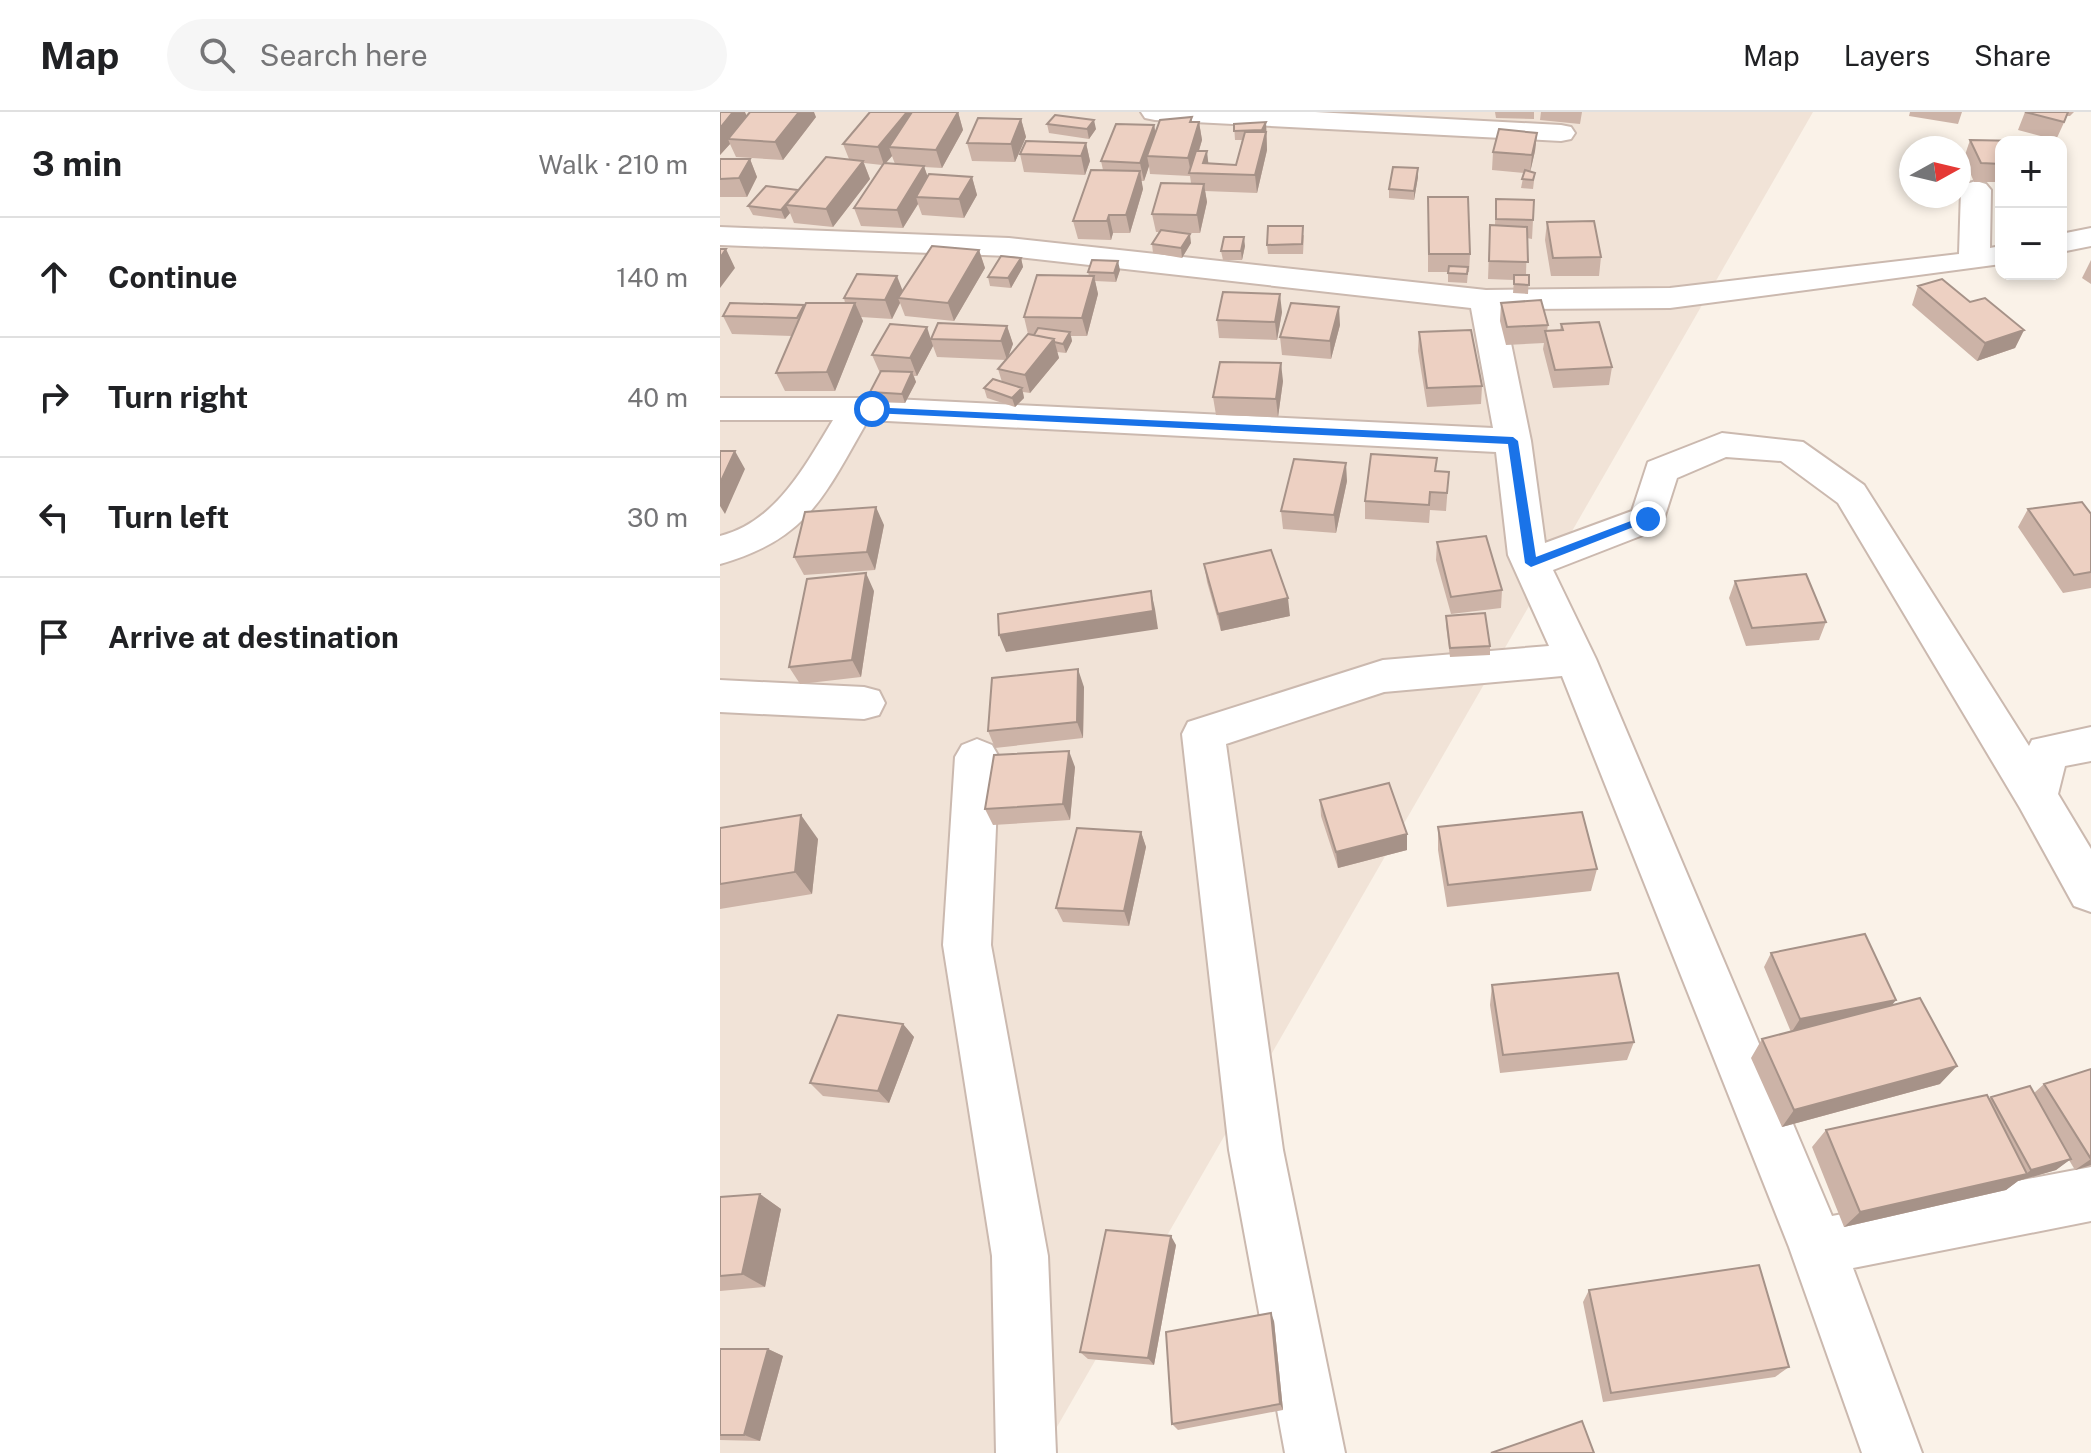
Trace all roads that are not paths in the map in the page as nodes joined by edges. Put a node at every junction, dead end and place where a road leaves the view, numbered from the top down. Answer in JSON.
{"nodes":[{"id":1,"x":1155,"y":112,"type":"edge"},
{"id":2,"x":1561,"y":133,"type":"dead end"},
{"id":3,"x":1976,"y":190,"type":"dead end"},
{"id":4,"x":720,"y":236,"type":"edge"},
{"id":5,"x":2091,"y":237,"type":"edge"},
{"id":6,"x":2067,"y":242,"type":"edge"},
{"id":7,"x":1988,"y":258,"type":"edge"},
{"id":8,"x":1486,"y":300,"type":"junction"},
{"id":9,"x":720,"y":409,"type":"edge"},
{"id":10,"x":857,"y":410,"type":"junction"},
{"id":11,"x":1513,"y":441,"type":"junction"},
{"id":12,"x":720,"y":550,"type":"edge"},
{"id":13,"x":1531,"y":563,"type":"junction"},
{"id":14,"x":1576,"y":659,"type":"junction"},
{"id":15,"x":720,"y":696,"type":"edge"},
{"id":16,"x":864,"y":703,"type":"dead end"},
{"id":17,"x":2091,"y":744,"type":"edge"},
{"id":18,"x":977,"y":757,"type":"dead end"},
{"id":19,"x":2036,"y":795,"type":"junction"},
{"id":20,"x":2091,"y":892,"type":"edge"},
{"id":21,"x":2091,"y":1194,"type":"edge"},
{"id":22,"x":1817,"y":1247,"type":"junction"},
{"id":23,"x":1026,"y":1453,"type":"edge"},
{"id":24,"x":1315,"y":1453,"type":"edge"},
{"id":25,"x":1892,"y":1453,"type":"edge"}],
"edges":[{"from":1,"to":2,"type":"street"},
{"from":3,"to":7,"type":"street"},
{"from":4,"to":8,"type":"street"},
{"from":5,"to":6,"type":"street"},
{"from":7,"to":8,"type":"street"},
{"from":8,"to":11,"type":"street"},
{"from":9,"to":10,"type":"street"},
{"from":10,"to":11,"type":"street"},
{"from":10,"to":12,"type":"street"},
{"from":11,"to":13,"type":"street"},
{"from":13,"to":14,"type":"street"},
{"from":13,"to":19,"type":"street"},
{"from":14,"to":22,"type":"street"},
{"from":14,"to":24,"type":"street"},
{"from":15,"to":16,"type":"street"},
{"from":17,"to":19,"type":"street"},
{"from":18,"to":23,"type":"street"},
{"from":19,"to":20,"type":"street"},
{"from":21,"to":22,"type":"street"},
{"from":22,"to":25,"type":"street"}]}
